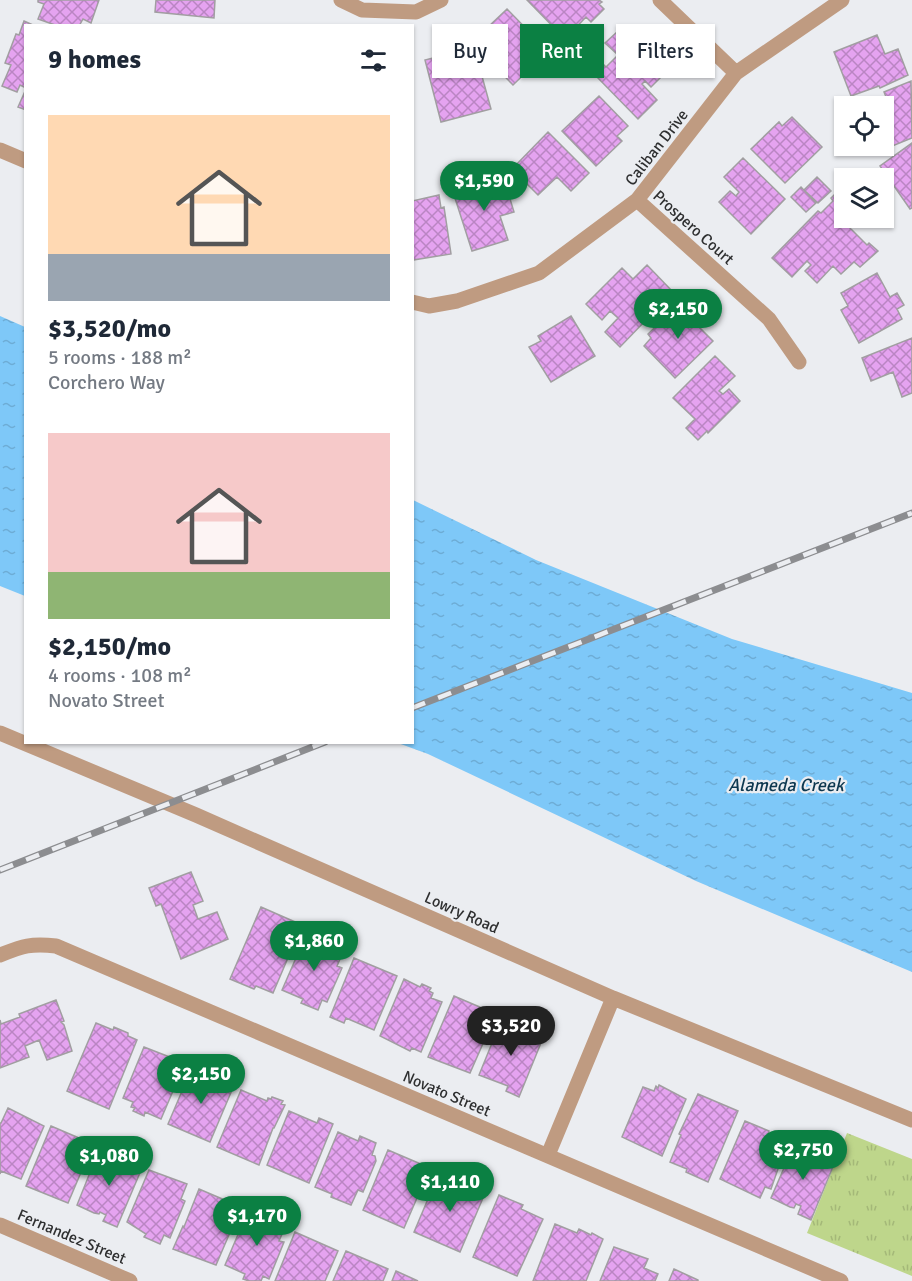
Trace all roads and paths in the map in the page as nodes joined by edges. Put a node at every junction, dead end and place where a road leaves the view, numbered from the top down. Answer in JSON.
{"nodes":[{"id":1,"x":341,"y":0,"type":"edge"},
{"id":2,"x":441,"y":0,"type":"edge"},
{"id":3,"x":660,"y":0,"type":"edge"},
{"id":4,"x":842,"y":0,"type":"edge"},
{"id":5,"x":736,"y":73,"type":"junction"},
{"id":6,"x":0,"y":150,"type":"edge"},
{"id":7,"x":24,"y":160,"type":"edge"},
{"id":8,"x":637,"y":200,"type":"junction"},
{"id":9,"x":414,"y":302,"type":"edge"},
{"id":10,"x":799,"y":362,"type":"dead end"},
{"id":11,"x":0,"y":733,"type":"edge"},
{"id":12,"x":24,"y":743,"type":"edge"},
{"id":13,"x":26,"y":744,"type":"edge"},
{"id":14,"x":0,"y":955,"type":"edge"},
{"id":15,"x":613,"y":998,"type":"junction"},
{"id":16,"x":912,"y":1120,"type":"edge"},
{"id":17,"x":548,"y":1155,"type":"junction"},
{"id":18,"x":0,"y":1225,"type":"edge"},
{"id":19,"x":130,"y":1281,"type":"edge"},
{"id":20,"x":842,"y":1281,"type":"edge"}],
"edges":[{"from":1,"to":2,"type":"street"},
{"from":3,"to":5,"type":"street"},
{"from":4,"to":5,"type":"street","name":"Caliban Drive"},
{"from":5,"to":8,"type":"street","name":"Caliban Drive"},
{"from":6,"to":7,"type":"street"},
{"from":8,"to":9,"type":"street","name":"Caliban Drive"},
{"from":8,"to":10,"type":"street","name":"Prospero Court"},
{"from":11,"to":12,"type":"street","name":"Lowry Road"},
{"from":13,"to":15,"type":"street","name":"Lowry Road"},
{"from":14,"to":17,"type":"street","name":"Novato Street"},
{"from":15,"to":16,"type":"street","name":"Lowry Road"},
{"from":15,"to":17,"type":"street"},
{"from":17,"to":20,"type":"street","name":"Novato Street"},
{"from":18,"to":19,"type":"street","name":"Fernandez Street"}]}
